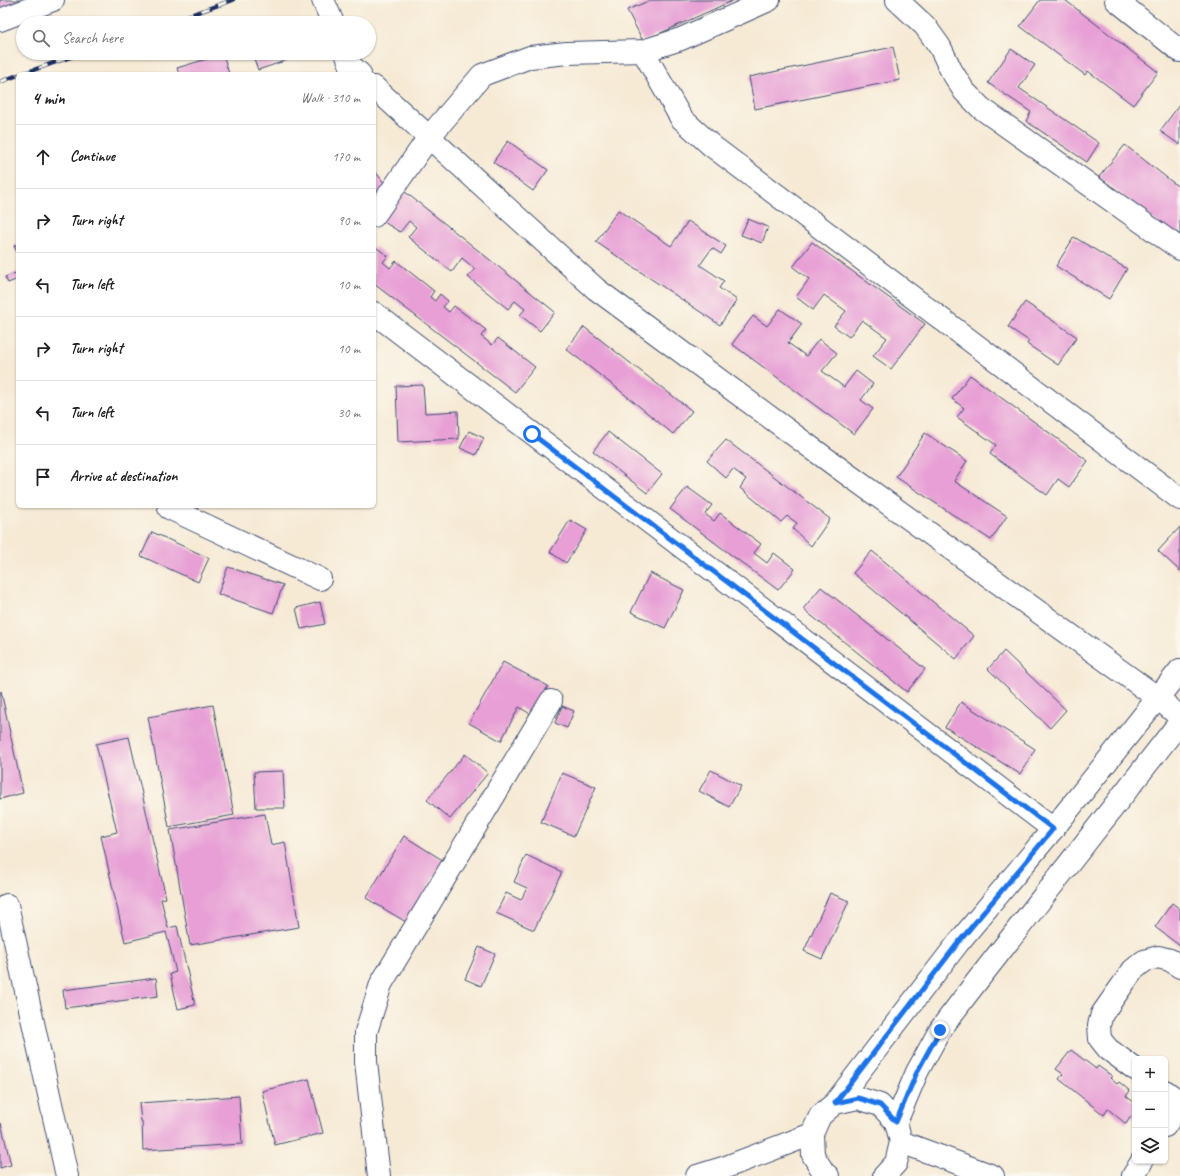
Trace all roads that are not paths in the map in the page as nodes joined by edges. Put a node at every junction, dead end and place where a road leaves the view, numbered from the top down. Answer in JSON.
{"nodes":[{"id":1,"x":53,"y":0,"type":"edge"},
{"id":2,"x":323,"y":0,"type":"edge"},
{"id":3,"x":769,"y":0,"type":"edge"},
{"id":4,"x":897,"y":0,"type":"edge"},
{"id":5,"x":1116,"y":0,"type":"edge"},
{"id":6,"x":330,"y":16,"type":"edge"},
{"id":7,"x":0,"y":20,"type":"edge"},
{"id":8,"x":643,"y":51,"type":"junction"},
{"id":9,"x":1180,"y":51,"type":"edge"},
{"id":10,"x":349,"y":60,"type":"edge"},
{"id":11,"x":358,"y":72,"type":"edge"},
{"id":12,"x":376,"y":89,"type":"edge"},
{"id":13,"x":429,"y":137,"type":"junction"},
{"id":14,"x":376,"y":213,"type":"edge"},
{"id":15,"x":1180,"y":249,"type":"edge"},
{"id":16,"x":376,"y":315,"type":"edge"},
{"id":17,"x":1180,"y":499,"type":"edge"},
{"id":18,"x":170,"y":508,"type":"edge"},
{"id":19,"x":320,"y":579,"type":"dead end"},
{"id":20,"x":1180,"y":670,"type":"edge"},
{"id":21,"x":1158,"y":698,"type":"junction"},
{"id":22,"x":551,"y":702,"type":"dead end"},
{"id":23,"x":1180,"y":717,"type":"edge"},
{"id":24,"x":1180,"y":722,"type":"edge"},
{"id":25,"x":1053,"y":829,"type":"junction"},
{"id":26,"x":7,"y":905,"type":"dead end"},
{"id":27,"x":1180,"y":966,"type":"edge"},
{"id":28,"x":1132,"y":1067,"type":"edge"},
{"id":29,"x":1166,"y":1092,"type":"edge"},
{"id":30,"x":1180,"y":1102,"type":"edge"},
{"id":31,"x":835,"y":1103,"type":"junction"},
{"id":32,"x":1168,"y":1121,"type":"edge"},
{"id":33,"x":898,"y":1132,"type":"junction"},
{"id":34,"x":812,"y":1134,"type":"junction"},
{"id":35,"x":1140,"y":1164,"type":"edge"},
{"id":36,"x":67,"y":1176,"type":"edge"},
{"id":37,"x":379,"y":1176,"type":"edge"},
{"id":38,"x":697,"y":1176,"type":"edge"},
{"id":39,"x":828,"y":1176,"type":"edge"},
{"id":40,"x":884,"y":1176,"type":"edge"},
{"id":41,"x":993,"y":1176,"type":"edge"},
{"id":42,"x":1133,"y":1176,"type":"edge"}],
"edges":[{"from":1,"to":7,"type":"street"},
{"from":2,"to":6,"type":"street"},
{"from":3,"to":8,"type":"street"},
{"from":4,"to":15,"type":"street"},
{"from":5,"to":9,"type":"street"},
{"from":8,"to":13,"type":"street"},
{"from":8,"to":17,"type":"street"},
{"from":10,"to":11,"type":"street"},
{"from":12,"to":13,"type":"street"},
{"from":13,"to":14,"type":"street"},
{"from":13,"to":21,"type":"street"},
{"from":16,"to":25,"type":"street"},
{"from":18,"to":19,"type":"street"},
{"from":20,"to":21,"type":"street"},
{"from":21,"to":23,"type":"street"},
{"from":21,"to":25,"type":"street"},
{"from":22,"to":37,"type":"street"},
{"from":24,"to":33,"type":"street"},
{"from":25,"to":31,"type":"street"},
{"from":26,"to":36,"type":"street"},
{"from":27,"to":28,"type":"street"},
{"from":29,"to":30,"type":"street"},
{"from":30,"to":32,"type":"street"},
{"from":31,"to":33,"type":"street"},
{"from":31,"to":34,"type":"street"},
{"from":33,"to":40,"type":"street"},
{"from":33,"to":41,"type":"street"},
{"from":34,"to":38,"type":"street"},
{"from":34,"to":39,"type":"street"},
{"from":35,"to":42,"type":"street"}]}
